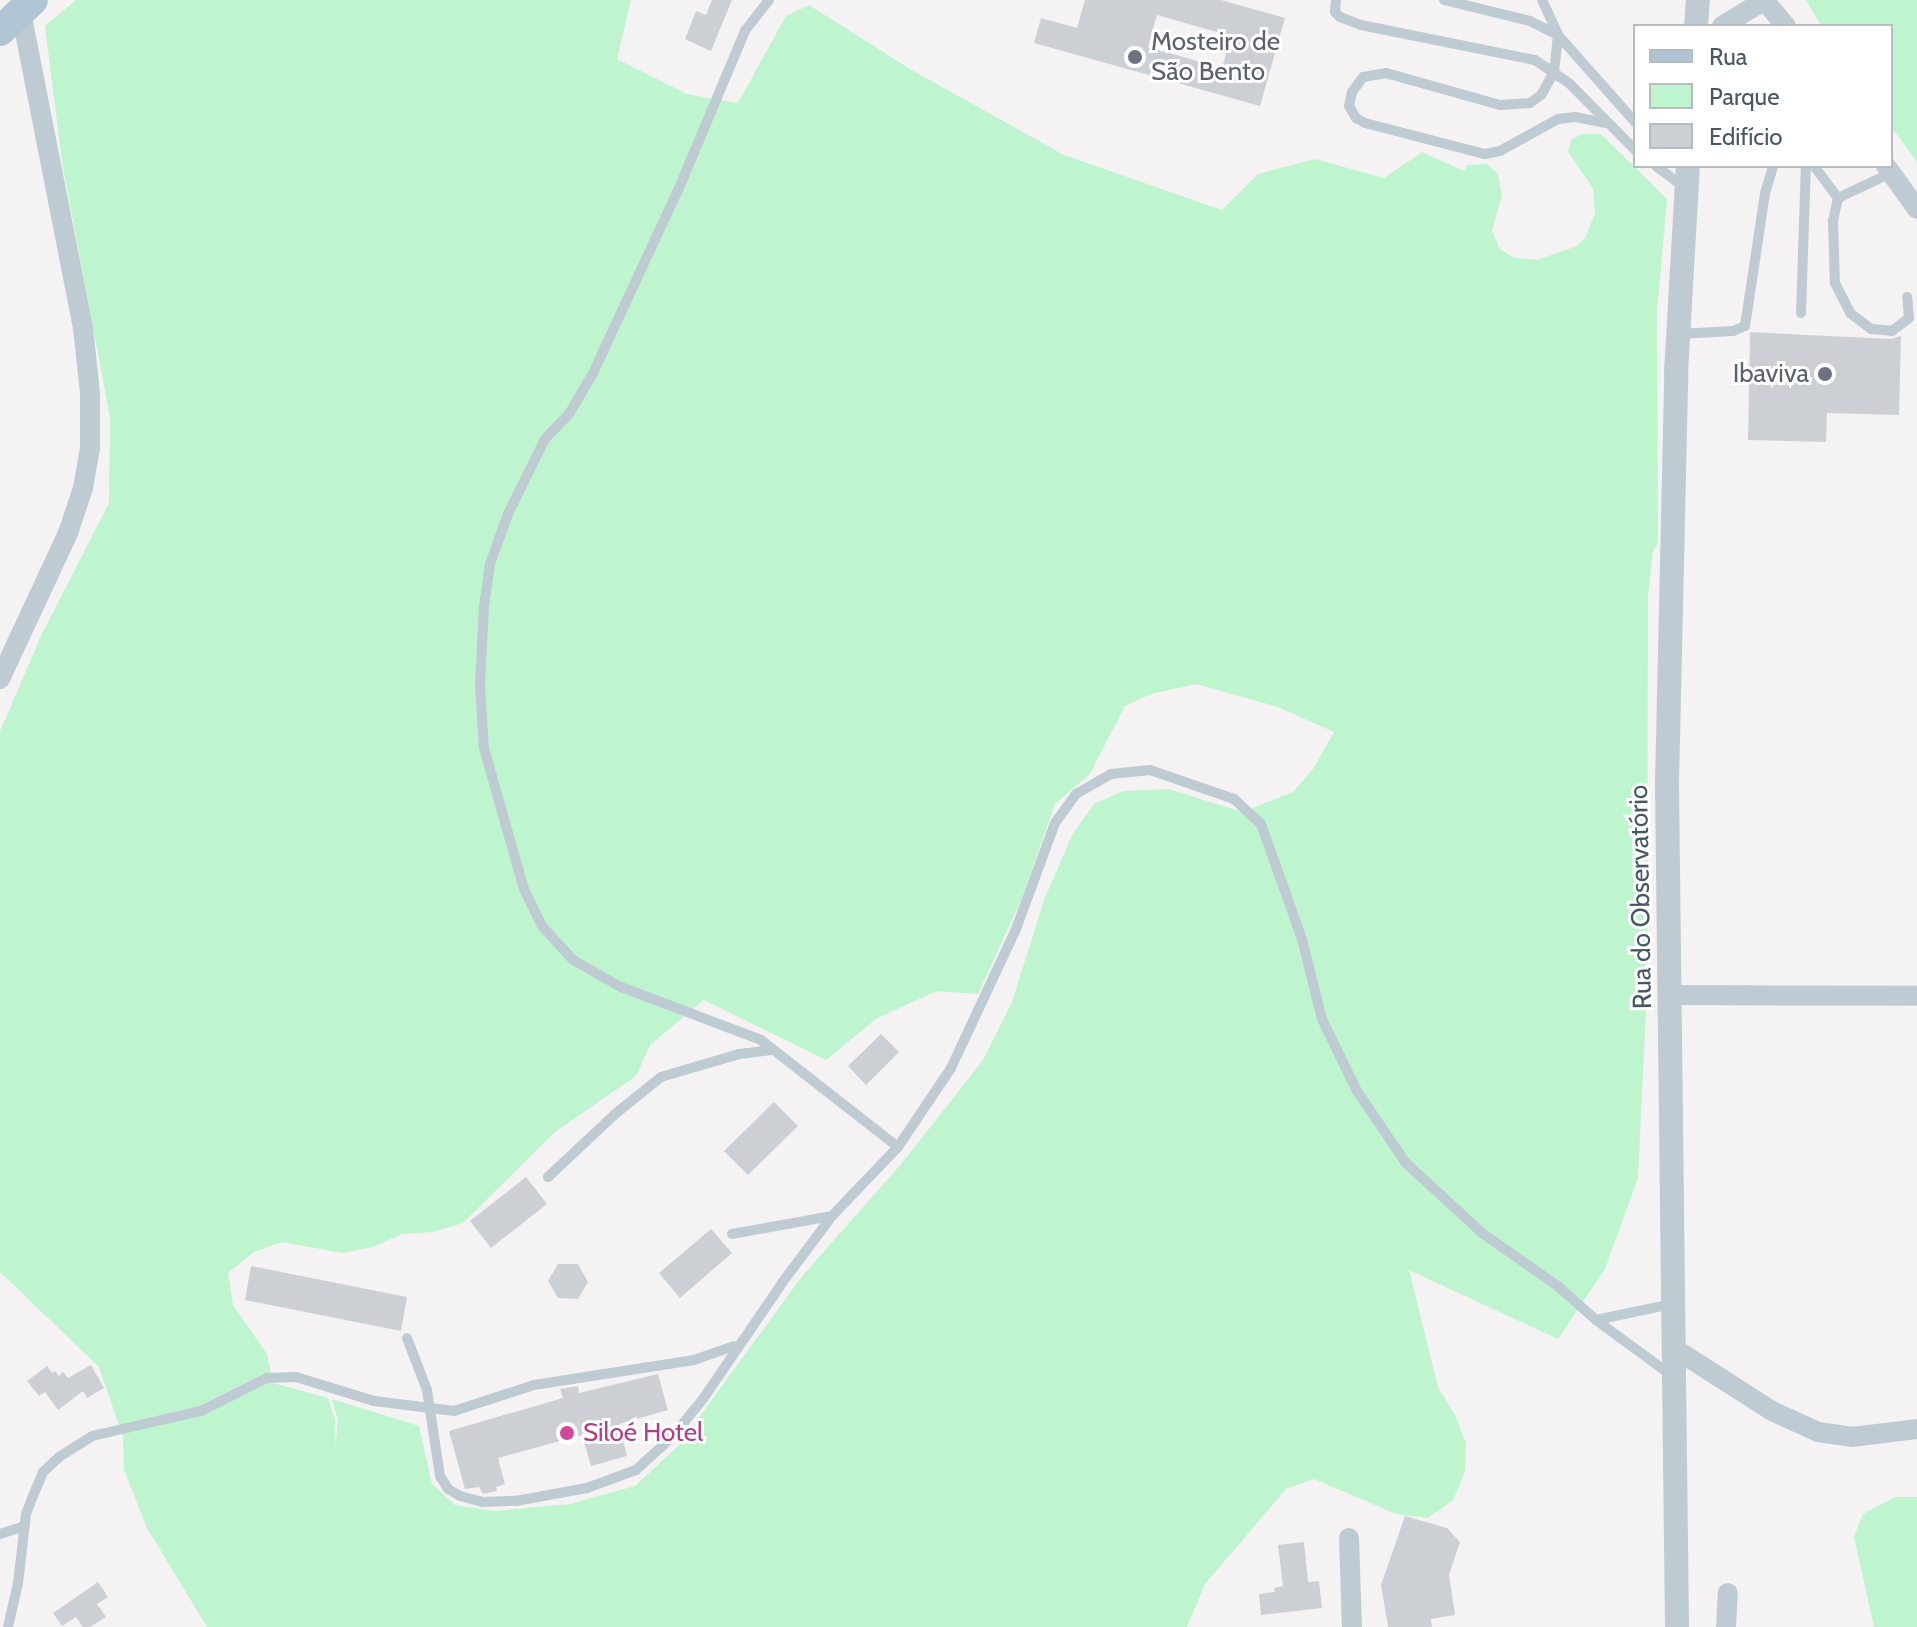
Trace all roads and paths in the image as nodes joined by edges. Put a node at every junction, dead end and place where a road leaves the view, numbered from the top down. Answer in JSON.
{"nodes":[{"id":1,"x":769,"y":0,"type":"edge"},
{"id":2,"x":1336,"y":0,"type":"edge"},
{"id":3,"x":1444,"y":0,"type":"edge"},
{"id":4,"x":1542,"y":0,"type":"edge"},
{"id":5,"x":1698,"y":0,"type":"edge"},
{"id":6,"x":1765,"y":0,"type":"edge"},
{"id":7,"x":18,"y":14,"type":"edge"},
{"id":8,"x":1696,"y":24,"type":"edge"},
{"id":9,"x":1725,"y":24,"type":"edge"},
{"id":10,"x":1784,"y":24,"type":"edge"},
{"id":11,"x":1558,"y":35,"type":"junction"},
{"id":12,"x":1554,"y":72,"type":"junction"},
{"id":13,"x":1633,"y":120,"type":"edge"},
{"id":14,"x":1606,"y":123,"type":"junction"},
{"id":15,"x":1633,"y":148,"type":"edge"},
{"id":16,"x":1661,"y":168,"type":"edge"},
{"id":17,"x":1772,"y":168,"type":"edge"},
{"id":18,"x":1806,"y":168,"type":"edge"},
{"id":19,"x":1816,"y":168,"type":"edge"},
{"id":20,"x":1888,"y":170,"type":"edge"},
{"id":21,"x":1687,"y":178,"type":"edge"},
{"id":22,"x":1838,"y":198,"type":"junction"},
{"id":23,"x":1917,"y":209,"type":"edge"},
{"id":24,"x":1907,"y":297,"type":"dead end"},
{"id":25,"x":1801,"y":313,"type":"dead end"},
{"id":26,"x":1679,"y":334,"type":"junction"},
{"id":27,"x":0,"y":679,"type":"edge"},
{"id":28,"x":1670,"y":995,"type":"junction"},
{"id":29,"x":1917,"y":996,"type":"edge"},
{"id":30,"x":773,"y":1050,"type":"junction"},
{"id":31,"x":898,"y":1147,"type":"junction"},
{"id":32,"x":548,"y":1177,"type":"dead end"},
{"id":33,"x":832,"y":1216,"type":"junction"},
{"id":34,"x":732,"y":1234,"type":"dead end"},
{"id":35,"x":1672,"y":1304,"type":"junction"},
{"id":36,"x":1596,"y":1320,"type":"junction"},
{"id":37,"x":407,"y":1338,"type":"dead end"},
{"id":38,"x":736,"y":1346,"type":"junction"},
{"id":39,"x":1672,"y":1347,"type":"junction"},
{"id":40,"x":1672,"y":1376,"type":"junction"},
{"id":41,"x":427,"y":1406,"type":"junction"},
{"id":42,"x":1917,"y":1429,"type":"edge"},
{"id":43,"x":25,"y":1526,"type":"junction"},
{"id":44,"x":0,"y":1534,"type":"edge"},
{"id":45,"x":1349,"y":1538,"type":"dead end"},
{"id":46,"x":1728,"y":1593,"type":"dead end"},
{"id":47,"x":8,"y":1627,"type":"edge"},
{"id":48,"x":1352,"y":1627,"type":"edge"},
{"id":49,"x":1677,"y":1627,"type":"edge"},
{"id":50,"x":1726,"y":1627,"type":"edge"}],
"edges":[{"from":1,"to":30,"type":"lane"},
{"from":2,"to":12,"type":"lane"},
{"from":3,"to":11,"type":"lane"},
{"from":4,"to":11,"type":"lane"},
{"from":5,"to":8,"type":"street"},
{"from":6,"to":9,"type":"street"},
{"from":6,"to":10,"type":"street"},
{"from":7,"to":27,"type":"street"},
{"from":11,"to":12,"type":"lane"},
{"from":11,"to":13,"type":"lane"},
{"from":12,"to":14,"type":"lane"},
{"from":12,"to":14,"type":"lane"},
{"from":14,"to":15,"type":"lane"},
{"from":16,"to":21,"type":"lane"},
{"from":17,"to":26,"type":"lane"},
{"from":18,"to":25,"type":"lane"},
{"from":19,"to":22,"type":"lane"},
{"from":20,"to":22,"type":"lane"},
{"from":20,"to":23,"type":"street"},
{"from":21,"to":26,"type":"street","name":"Rua do Observatório"},
{"from":22,"to":24,"type":"lane"},
{"from":26,"to":28,"type":"street","name":"Rua do Observatório"},
{"from":28,"to":29,"type":"street"},
{"from":28,"to":35,"type":"street","name":"Rua do Observatório"},
{"from":30,"to":31,"type":"lane"},
{"from":30,"to":32,"type":"lane"},
{"from":31,"to":33,"type":"lane"},
{"from":31,"to":36,"type":"lane"},
{"from":33,"to":34,"type":"lane"},
{"from":33,"to":38,"type":"lane"},
{"from":35,"to":36,"type":"lane"},
{"from":35,"to":39,"type":"street","name":"Rua do Observatório"},
{"from":36,"to":40,"type":"lane"},
{"from":37,"to":41,"type":"lane"},
{"from":38,"to":41,"type":"lane"},
{"from":38,"to":41,"type":"lane"},
{"from":39,"to":40,"type":"street","name":"Rua do Observatório"},
{"from":39,"to":42,"type":"street"},
{"from":40,"to":49,"type":"street","name":"Rua do Observatório"},
{"from":41,"to":43,"type":"lane"},
{"from":43,"to":44,"type":"lane"},
{"from":43,"to":47,"type":"lane"},
{"from":45,"to":48,"type":"street"},
{"from":46,"to":50,"type":"street"}]}
